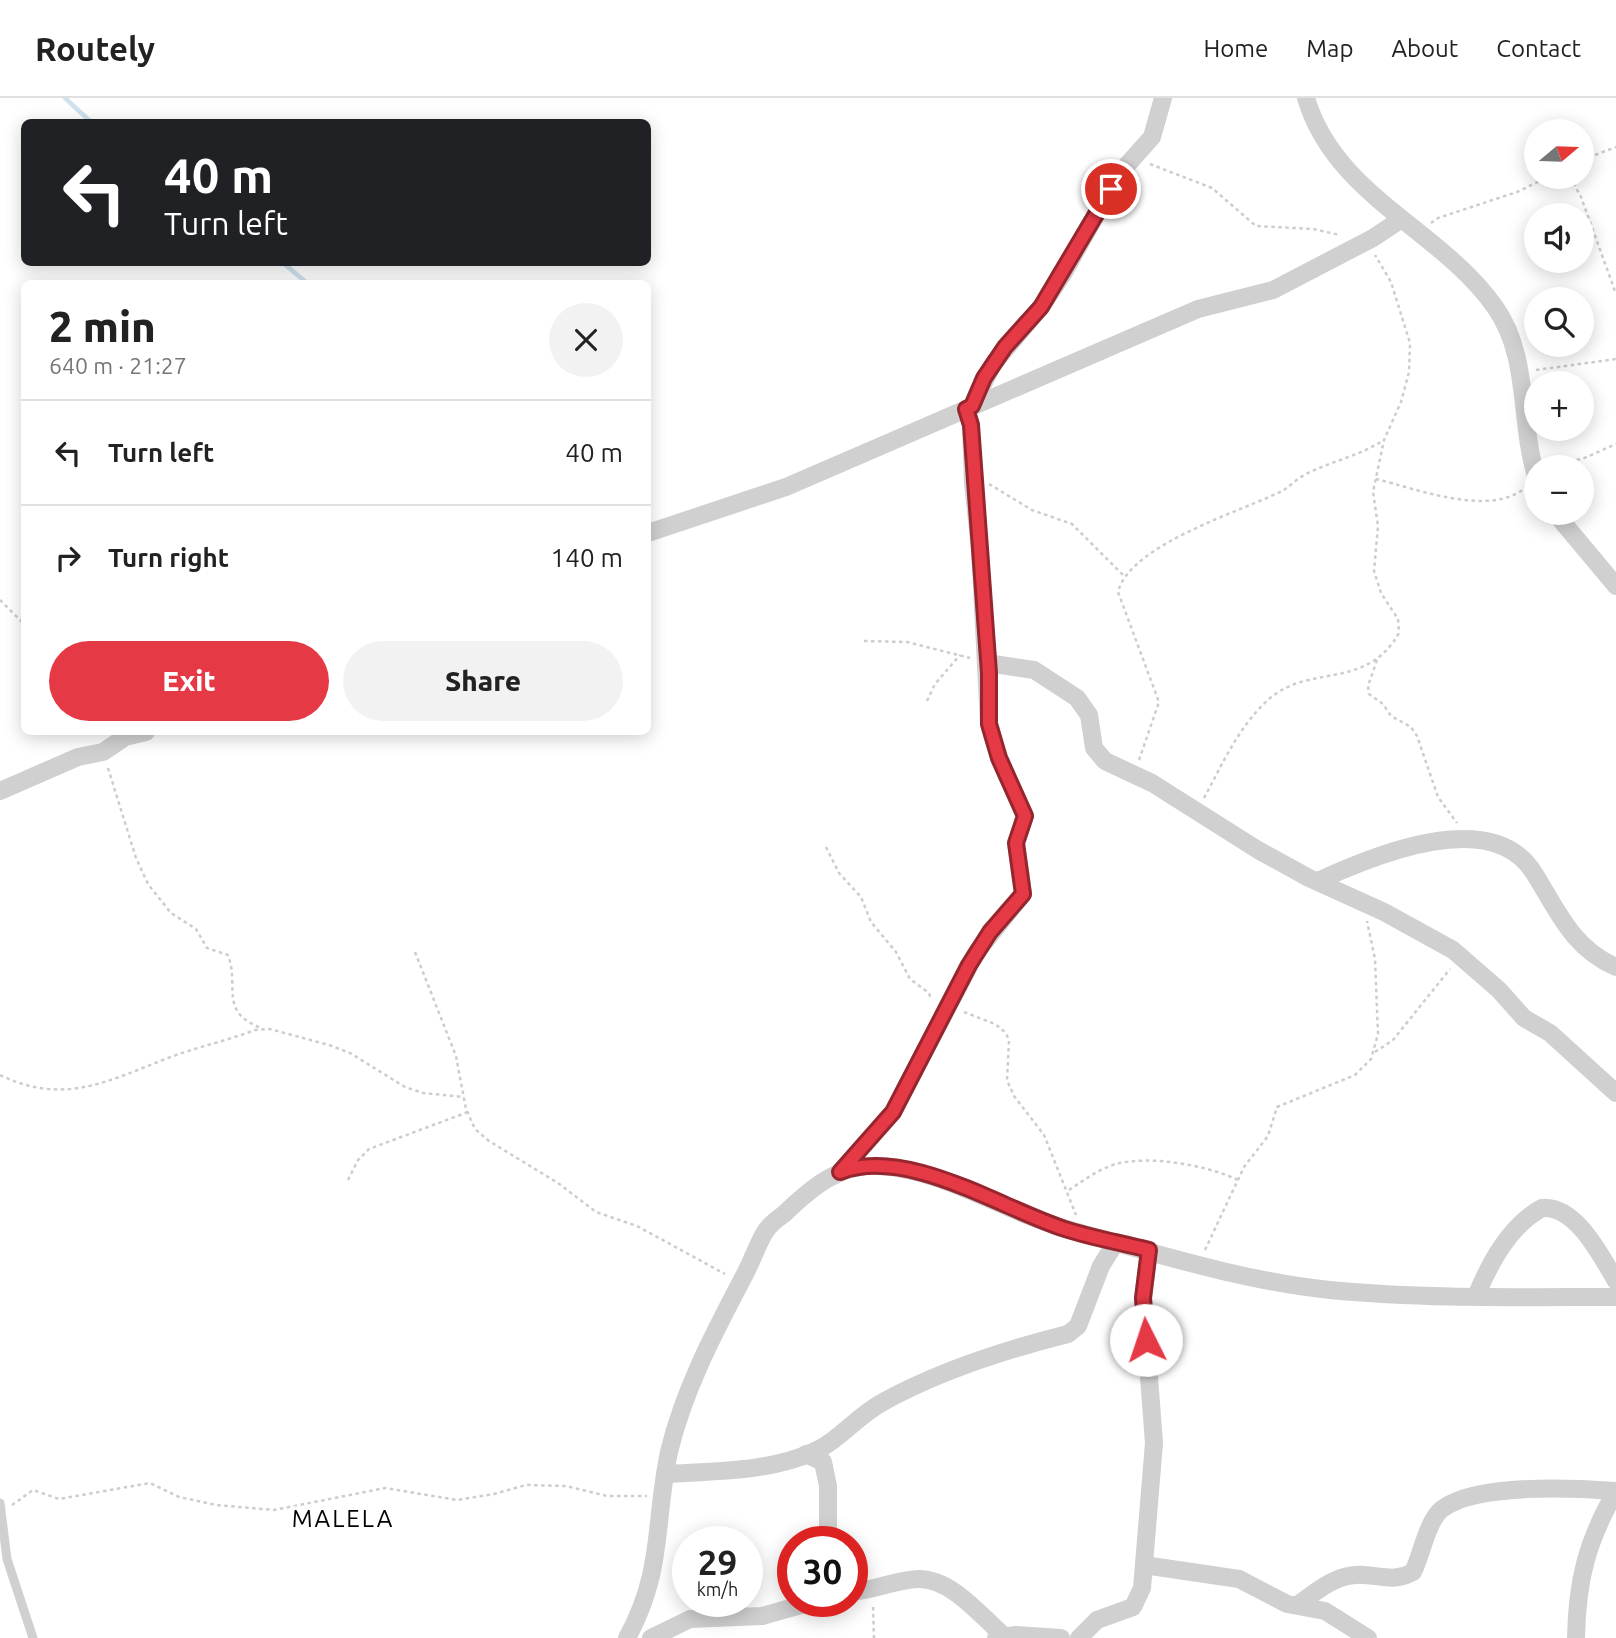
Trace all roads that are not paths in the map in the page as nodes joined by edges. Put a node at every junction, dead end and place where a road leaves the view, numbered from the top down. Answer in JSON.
{"nodes":[{"id":1,"x":1163,"y":98,"type":"edge"},
{"id":2,"x":1306,"y":98,"type":"edge"},
{"id":3,"x":1400,"y":220,"type":"junction"},
{"id":4,"x":969,"y":407,"type":"junction"},
{"id":5,"x":1531,"y":455,"type":"edge"},
{"id":6,"x":1565,"y":525,"type":"edge"},
{"id":7,"x":651,"y":532,"type":"edge"},
{"id":8,"x":1616,"y":586,"type":"edge"},
{"id":9,"x":987,"y":662,"type":"junction"},
{"id":10,"x":134,"y":735,"type":"edge"},
{"id":11,"x":0,"y":791,"type":"edge"},
{"id":12,"x":1318,"y":881,"type":"junction"},
{"id":13,"x":1616,"y":968,"type":"edge"},
{"id":14,"x":1616,"y":1093,"type":"edge"},
{"id":15,"x":840,"y":1172,"type":"junction"},
{"id":16,"x":1116,"y":1242,"type":"junction"},
{"id":17,"x":1149,"y":1250,"type":"junction"},
{"id":18,"x":1616,"y":1281,"type":"edge"},
{"id":19,"x":1476,"y":1296,"type":"junction"},
{"id":20,"x":1616,"y":1297,"type":"edge"},
{"id":21,"x":806,"y":1454,"type":"junction"},
{"id":22,"x":665,"y":1474,"type":"junction"},
{"id":23,"x":1616,"y":1491,"type":"edge"},
{"id":24,"x":1,"y":1507,"type":"edge"},
{"id":25,"x":828,"y":1526,"type":"edge"},
{"id":26,"x":1144,"y":1565,"type":"junction"},
{"id":27,"x":868,"y":1590,"type":"edge"},
{"id":28,"x":1299,"y":1604,"type":"junction"},
{"id":29,"x":777,"y":1612,"type":"edge"},
{"id":30,"x":632,"y":1635,"type":"edge"},
{"id":31,"x":1000,"y":1637,"type":"edge"},
{"id":32,"x":33,"y":1638,"type":"edge"},
{"id":33,"x":651,"y":1638,"type":"edge"},
{"id":34,"x":1061,"y":1638,"type":"edge"},
{"id":35,"x":1079,"y":1638,"type":"edge"},
{"id":36,"x":1368,"y":1638,"type":"edge"},
{"id":37,"x":1576,"y":1638,"type":"edge"}],
"edges":[{"from":1,"to":4,"type":"street"},
{"from":2,"to":3,"type":"street"},
{"from":3,"to":4,"type":"street"},
{"from":3,"to":5,"type":"street"},
{"from":4,"to":7,"type":"street"},
{"from":4,"to":9,"type":"street"},
{"from":6,"to":8,"type":"street"},
{"from":9,"to":12,"type":"street"},
{"from":9,"to":15,"type":"street"},
{"from":10,"to":11,"type":"street"},
{"from":12,"to":13,"type":"street"},
{"from":12,"to":14,"type":"street"},
{"from":15,"to":16,"type":"street"},
{"from":15,"to":22,"type":"street"},
{"from":16,"to":17,"type":"street"},
{"from":16,"to":21,"type":"street"},
{"from":17,"to":19,"type":"street"},
{"from":17,"to":26,"type":"street"},
{"from":18,"to":19,"type":"street"},
{"from":19,"to":20,"type":"street"},
{"from":21,"to":22,"type":"street"},
{"from":21,"to":25,"type":"street"},
{"from":22,"to":30,"type":"street"},
{"from":23,"to":28,"type":"street"},
{"from":23,"to":37,"type":"street"},
{"from":24,"to":32,"type":"lane"},
{"from":26,"to":28,"type":"street"},
{"from":26,"to":35,"type":"street"},
{"from":27,"to":31,"type":"street"},
{"from":28,"to":36,"type":"street"},
{"from":29,"to":33,"type":"street"},
{"from":31,"to":34,"type":"street"}]}
